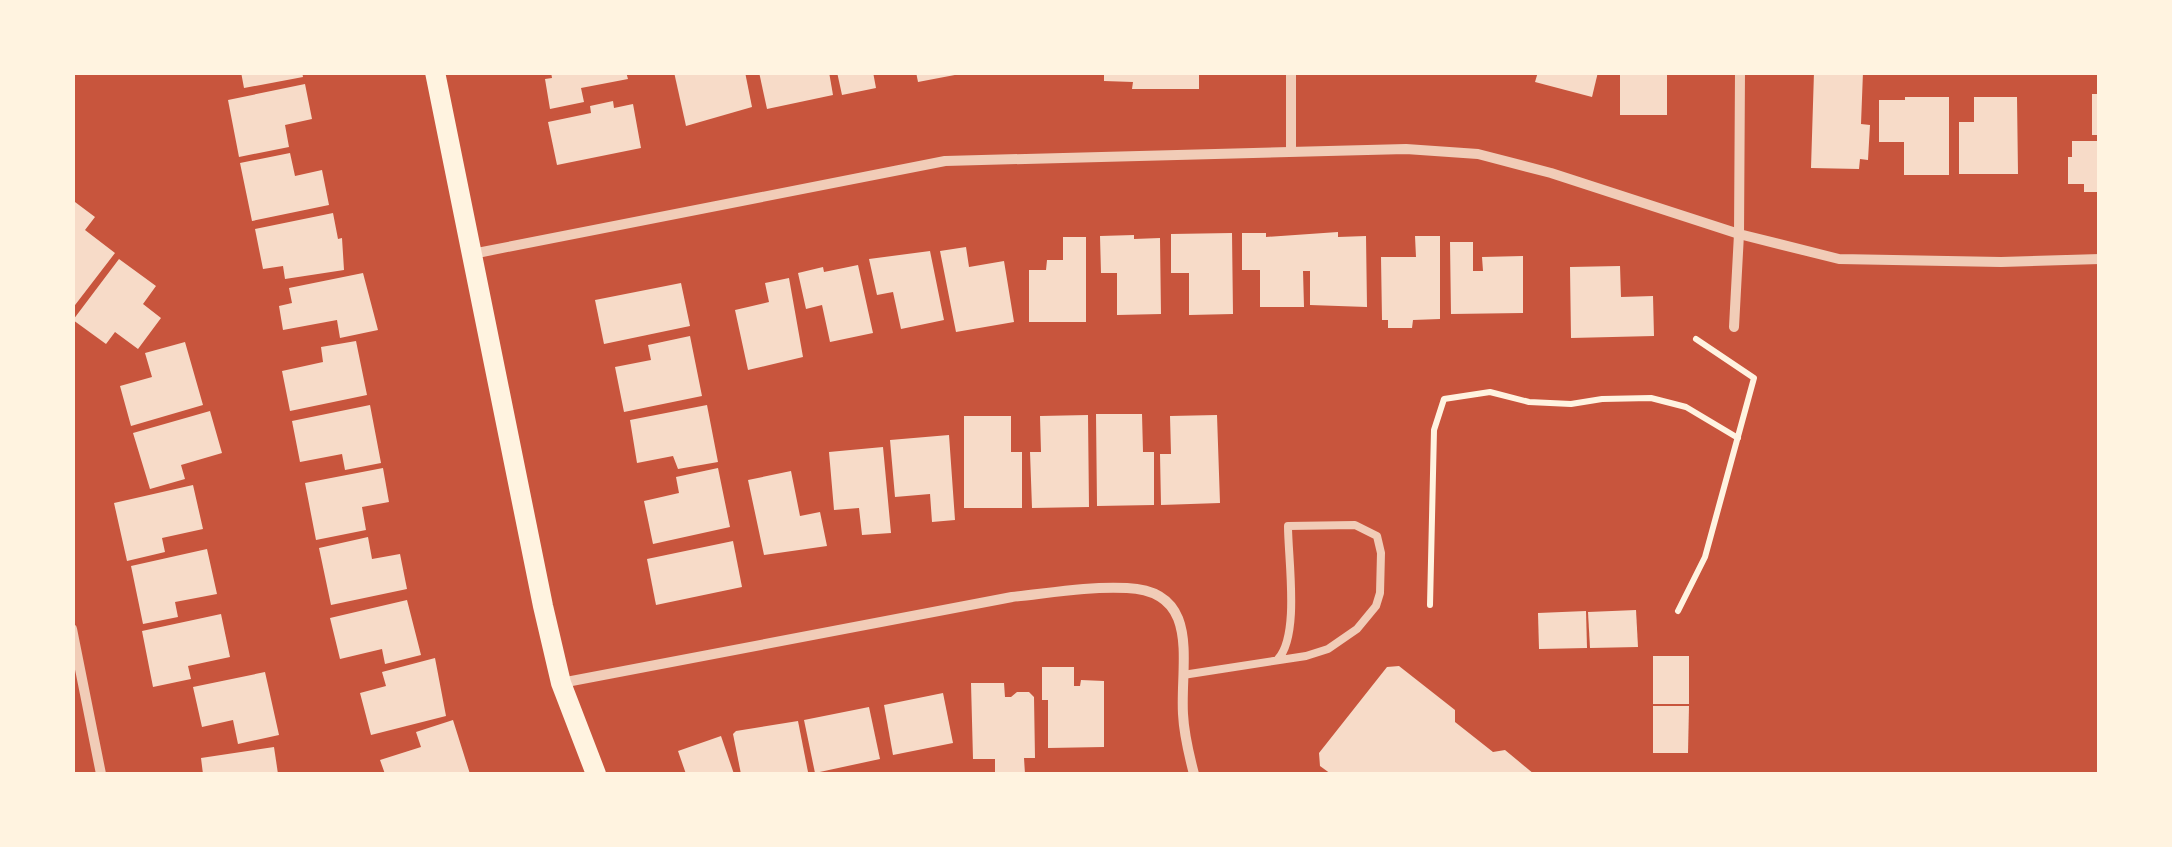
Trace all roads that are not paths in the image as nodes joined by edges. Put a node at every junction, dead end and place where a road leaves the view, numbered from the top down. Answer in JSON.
{"nodes":[{"id":1,"x":435,"y":72,"type":"edge"},
{"id":2,"x":1291,"y":72,"type":"edge"},
{"id":3,"x":1740,"y":72,"type":"edge"},
{"id":4,"x":1291,"y":150,"type":"junction"},
{"id":5,"x":1739,"y":234,"type":"junction"},
{"id":6,"x":472,"y":254,"type":"junction"},
{"id":7,"x":2100,"y":259,"type":"edge"},
{"id":8,"x":1734,"y":327,"type":"dead end"},
{"id":9,"x":72,"y":629,"type":"edge"},
{"id":10,"x":1278,"y":659,"type":"junction"},
{"id":11,"x":1183,"y":676,"type":"junction"},
{"id":12,"x":561,"y":682,"type":"junction"},
{"id":13,"x":101,"y":774,"type":"edge"},
{"id":14,"x":596,"y":774,"type":"edge"},
{"id":15,"x":1194,"y":774,"type":"edge"}],
"edges":[{"from":1,"to":6,"type":"main road"},
{"from":2,"to":4,"type":"street"},
{"from":3,"to":5,"type":"street"},
{"from":4,"to":5,"type":"street"},
{"from":4,"to":6,"type":"street"},
{"from":5,"to":7,"type":"street"},
{"from":5,"to":8,"type":"street"},
{"from":6,"to":12,"type":"main road"},
{"from":9,"to":13,"type":"street"},
{"from":10,"to":10,"type":"lane"},
{"from":10,"to":11,"type":"lane"},
{"from":11,"to":12,"type":"street"},
{"from":11,"to":15,"type":"street"},
{"from":12,"to":14,"type":"main road"}]}
